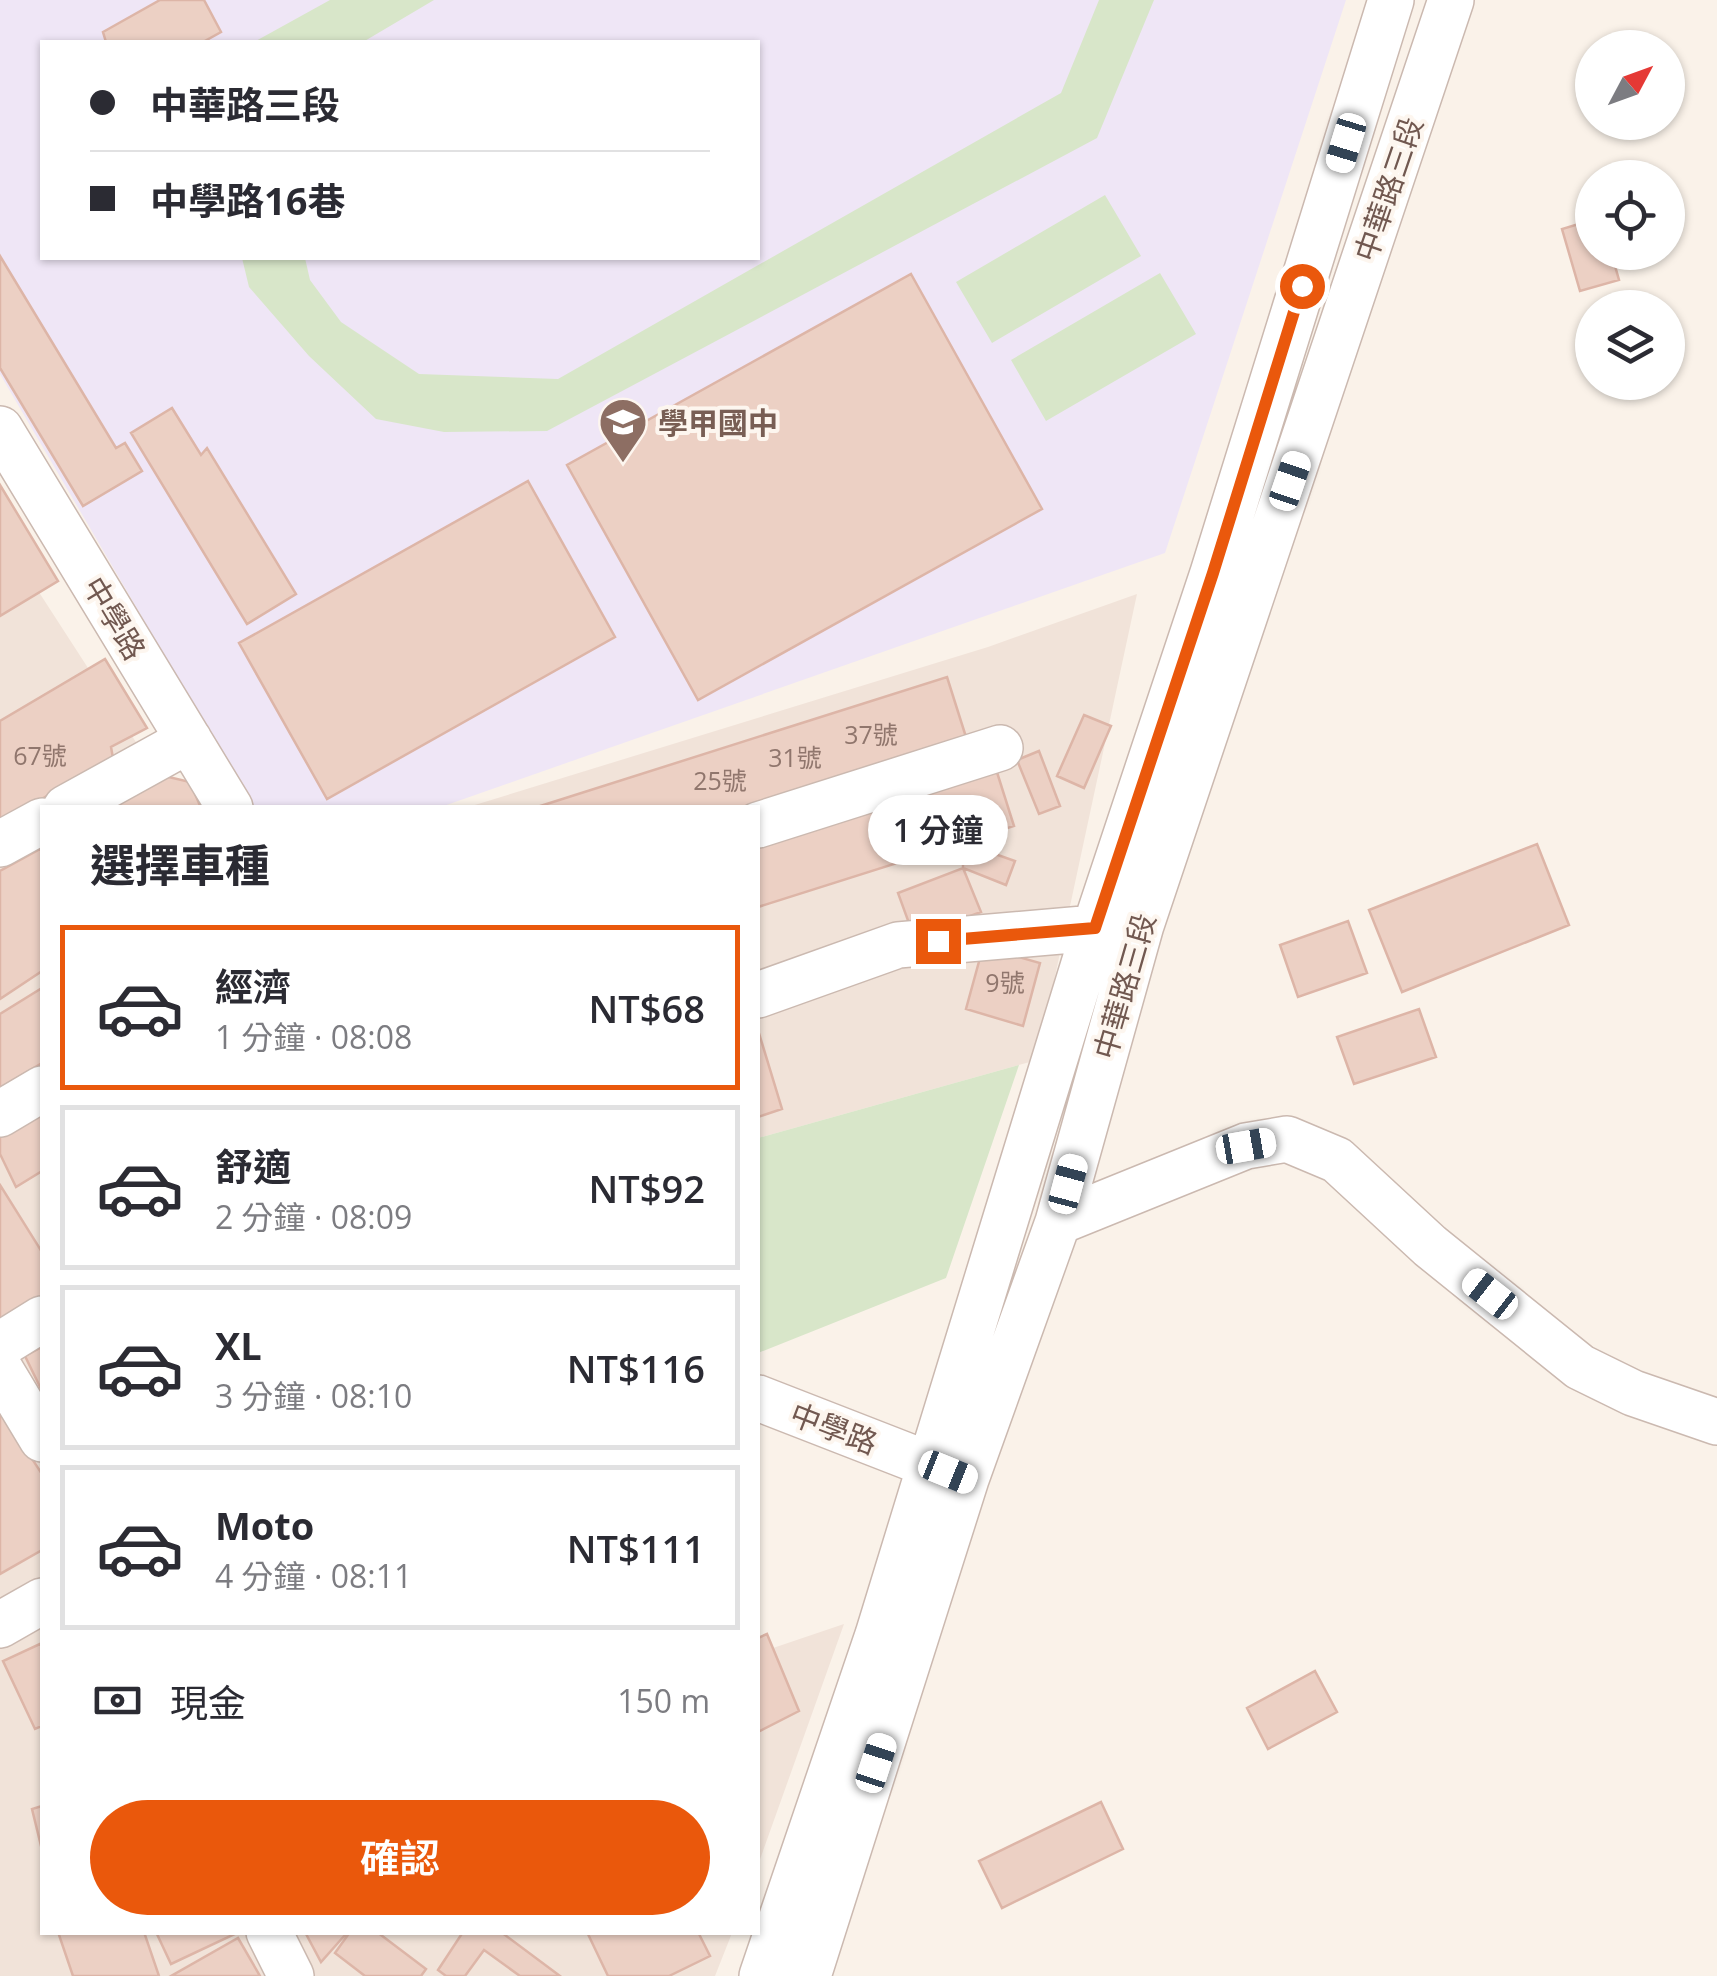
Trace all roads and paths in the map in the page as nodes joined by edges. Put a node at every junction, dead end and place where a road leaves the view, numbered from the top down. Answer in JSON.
{"nodes":[{"id":1,"x":1391,"y":0,"type":"edge"},
{"id":2,"x":1452,"y":0,"type":"edge"},
{"id":3,"x":0,"y":430,"type":"edge"},
{"id":4,"x":189,"y":740,"type":"junction"},
{"id":5,"x":1000,"y":748,"type":"dead end"},
{"id":6,"x":71,"y":805,"type":"edge"},
{"id":7,"x":228,"y":805,"type":"edge"},
{"id":8,"x":40,"y":821,"type":"edge"},
{"id":9,"x":760,"y":824,"type":"edge"},
{"id":10,"x":0,"y":844,"type":"edge"},
{"id":11,"x":1095,"y":928,"type":"junction"},
{"id":12,"x":760,"y":995,"type":"edge"},
{"id":13,"x":40,"y":1090,"type":"edge"},
{"id":14,"x":0,"y":1114,"type":"edge"},
{"id":15,"x":1058,"y":1222,"type":"junction"},
{"id":16,"x":40,"y":1320,"type":"edge"},
{"id":17,"x":0,"y":1345,"type":"edge"},
{"id":18,"x":0,"y":1370,"type":"edge"},
{"id":19,"x":760,"y":1399,"type":"edge"},
{"id":20,"x":1717,"y":1422,"type":"edge"},
{"id":21,"x":40,"y":1436,"type":"edge"},
{"id":22,"x":948,"y":1472,"type":"junction"},
{"id":23,"x":40,"y":1602,"type":"edge"},
{"id":24,"x":0,"y":1624,"type":"edge"},
{"id":25,"x":271,"y":1935,"type":"edge"},
{"id":26,"x":292,"y":1976,"type":"edge"},
{"id":27,"x":762,"y":1976,"type":"edge"},
{"id":28,"x":808,"y":1976,"type":"edge"}],
"edges":[{"from":1,"to":11,"type":"street","name":"中華路三段"},
{"from":2,"to":15,"type":"street","name":"中華路三段"},
{"from":3,"to":4,"type":"street","name":"中學路"},
{"from":4,"to":6,"type":"street"},
{"from":4,"to":7,"type":"street","name":"中學路"},
{"from":5,"to":9,"type":"street"},
{"from":8,"to":10,"type":"street"},
{"from":11,"to":12,"type":"street"},
{"from":11,"to":22,"type":"street","name":"中華路三段"},
{"from":13,"to":14,"type":"street"},
{"from":15,"to":20,"type":"street"},
{"from":15,"to":22,"type":"street","name":"中華路三段"},
{"from":16,"to":17,"type":"street"},
{"from":18,"to":21,"type":"street"},
{"from":19,"to":22,"type":"street","name":"中學路"},
{"from":22,"to":27,"type":"street","name":"中華路三段"},
{"from":22,"to":28,"type":"street","name":"中華路三段"},
{"from":23,"to":24,"type":"street"},
{"from":25,"to":26,"type":"street"}]}
